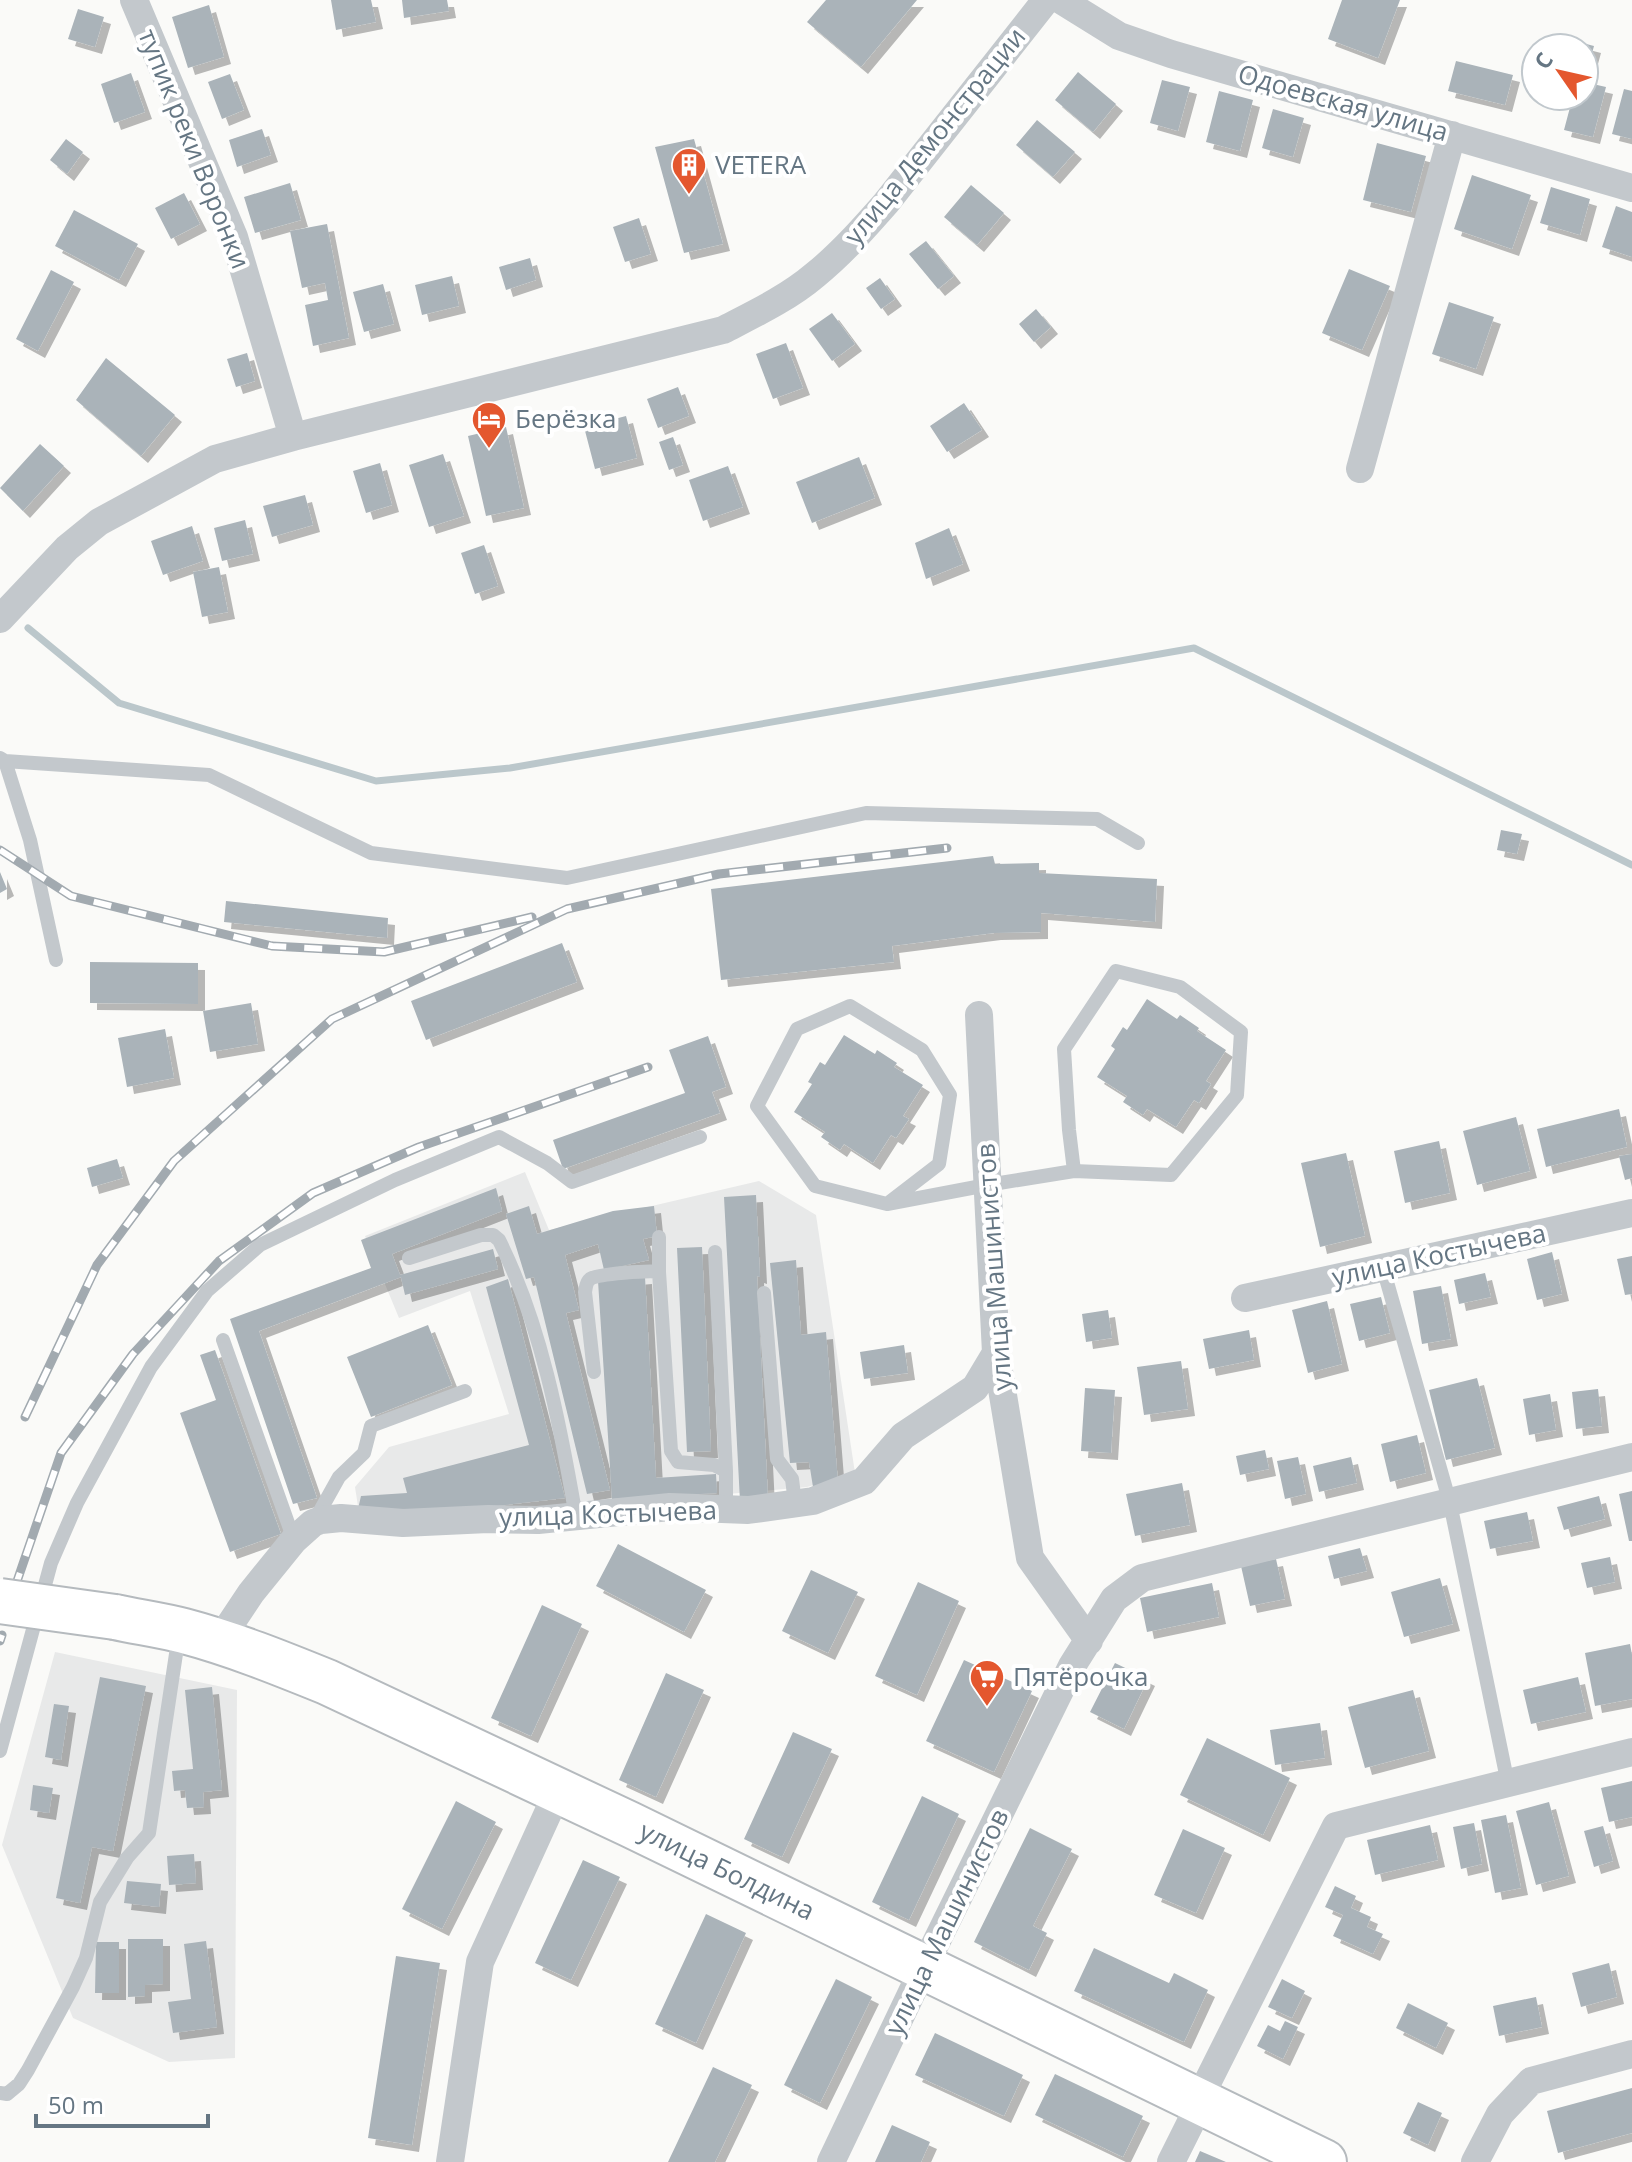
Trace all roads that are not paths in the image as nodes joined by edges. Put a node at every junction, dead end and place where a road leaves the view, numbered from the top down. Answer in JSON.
{"nodes":[{"id":1,"x":134,"y":0,"type":"edge"},
{"id":2,"x":1046,"y":0,"type":"edge"},
{"id":3,"x":1061,"y":0,"type":"edge"},
{"id":4,"x":1452,"y":135,"type":"junction"},
{"id":5,"x":1632,"y":188,"type":"edge"},
{"id":6,"x":293,"y":437,"type":"junction"},
{"id":7,"x":1360,"y":469,"type":"dead end"},
{"id":8,"x":0,"y":619,"type":"edge"},
{"id":9,"x":3,"y":760,"type":"edge"},
{"id":10,"x":1138,"y":843,"type":"dead end"},
{"id":11,"x":56,"y":960,"type":"dead end"},
{"id":12,"x":979,"y":1015,"type":"dead end"},
{"id":13,"x":700,"y":1137,"type":"dead end"},
{"id":14,"x":1074,"y":1171,"type":"junction"},
{"id":15,"x":987,"y":1185,"type":"junction"},
{"id":16,"x":887,"y":1204,"type":"junction"},
{"id":17,"x":1632,"y":1213,"type":"edge"},
{"id":18,"x":659,"y":1237,"type":"dead end"},
{"id":19,"x":715,"y":1252,"type":"dead end"},
{"id":20,"x":409,"y":1258,"type":"dead end"},
{"id":21,"x":1383,"y":1268,"type":"junction"},
{"id":22,"x":659,"y":1272,"type":"junction"},
{"id":23,"x":764,"y":1293,"type":"dead end"},
{"id":24,"x":1245,"y":1298,"type":"dead end"},
{"id":25,"x":223,"y":1340,"type":"dead end"},
{"id":26,"x":996,"y":1353,"type":"junction"},
{"id":27,"x":594,"y":1372,"type":"dead end"},
{"id":28,"x":465,"y":1391,"type":"dead end"},
{"id":29,"x":1632,"y":1457,"type":"edge"},
{"id":30,"x":726,"y":1471,"type":"junction"},
{"id":31,"x":795,"y":1503,"type":"junction"},
{"id":32,"x":1450,"y":1503,"type":"junction"},
{"id":33,"x":726,"y":1508,"type":"junction"},
{"id":34,"x":576,"y":1517,"type":"junction"},
{"id":35,"x":304,"y":1532,"type":"junction"},
{"id":36,"x":0,"y":1601,"type":"edge"},
{"id":37,"x":199,"y":1635,"type":"junction"},
{"id":38,"x":1089,"y":1641,"type":"junction"},
{"id":39,"x":0,"y":1751,"type":"edge"},
{"id":40,"x":1632,"y":1752,"type":"edge"},
{"id":41,"x":1508,"y":1784,"type":"junction"},
{"id":42,"x":558,"y":1791,"type":"junction"},
{"id":43,"x":924,"y":1967,"type":"junction"},
{"id":44,"x":1632,"y":2054,"type":"edge"},
{"id":45,"x":0,"y":2093,"type":"edge"},
{"id":46,"x":1198,"y":2101,"type":"junction"},
{"id":47,"x":450,"y":2162,"type":"edge"},
{"id":48,"x":831,"y":2162,"type":"edge"},
{"id":49,"x":1171,"y":2162,"type":"edge"},
{"id":50,"x":1324,"y":2162,"type":"edge"},
{"id":51,"x":1475,"y":2162,"type":"edge"}],
"edges":[{"from":1,"to":6,"type":"street","name":"тупик реки Воронки"},
{"from":2,"to":6,"type":"street","name":"улица Демонстрации"},
{"from":3,"to":4,"type":"street","name":"Одоевская улица"},
{"from":4,"to":5,"type":"street","name":"Одоевская улица"},
{"from":4,"to":7,"type":"street"},
{"from":6,"to":8,"type":"street","name":"улица Демонстрации"},
{"from":9,"to":10,"type":"lane"},
{"from":9,"to":11,"type":"lane"},
{"from":12,"to":15,"type":"street","name":"улица Машинистов"},
{"from":13,"to":39,"type":"lane"},
{"from":14,"to":14,"type":"lane"},
{"from":14,"to":15,"type":"lane"},
{"from":15,"to":16,"type":"lane"},
{"from":15,"to":26,"type":"street","name":"улица Машинистов"},
{"from":16,"to":16,"type":"lane"},
{"from":17,"to":21,"type":"street","name":"улица Костычева"},
{"from":18,"to":22,"type":"lane"},
{"from":19,"to":30,"type":"lane"},
{"from":20,"to":34,"type":"lane"},
{"from":21,"to":24,"type":"street","name":"улица Костычева"},
{"from":21,"to":32,"type":"lane"},
{"from":22,"to":27,"type":"lane"},
{"from":22,"to":30,"type":"lane"},
{"from":23,"to":31,"type":"lane"},
{"from":25,"to":35,"type":"lane"},
{"from":26,"to":31,"type":"street","name":"улица Костычева"},
{"from":26,"to":38,"type":"street","name":"улица Машинистов"},
{"from":28,"to":35,"type":"lane"},
{"from":29,"to":32,"type":"street","name":"улица Машинистов"},
{"from":30,"to":33,"type":"lane"},
{"from":31,"to":33,"type":"street","name":"улица Костычева"},
{"from":32,"to":38,"type":"street","name":"улица Машинистов"},
{"from":32,"to":41,"type":"lane"},
{"from":33,"to":34,"type":"street","name":"улица Костычева"},
{"from":34,"to":35,"type":"street","name":"улица Костычева"},
{"from":35,"to":37,"type":"street"},
{"from":36,"to":37,"type":"main road","name":"улица Болдина","bridge":true},
{"from":37,"to":42,"type":"main road","name":"улица Болдина"},
{"from":37,"to":45,"type":"lane"},
{"from":38,"to":43,"type":"street","name":"улица Машинистов"},
{"from":40,"to":41,"type":"street"},
{"from":41,"to":46,"type":"street"},
{"from":42,"to":43,"type":"main road","name":"улица Болдина"},
{"from":42,"to":47,"type":"street"},
{"from":43,"to":46,"type":"main road","name":"улица Болдина"},
{"from":43,"to":48,"type":"street","name":"улица Машинистов"},
{"from":44,"to":51,"type":"street"},
{"from":46,"to":49,"type":"street"},
{"from":46,"to":50,"type":"main road","name":"улица Болдина"}]}
